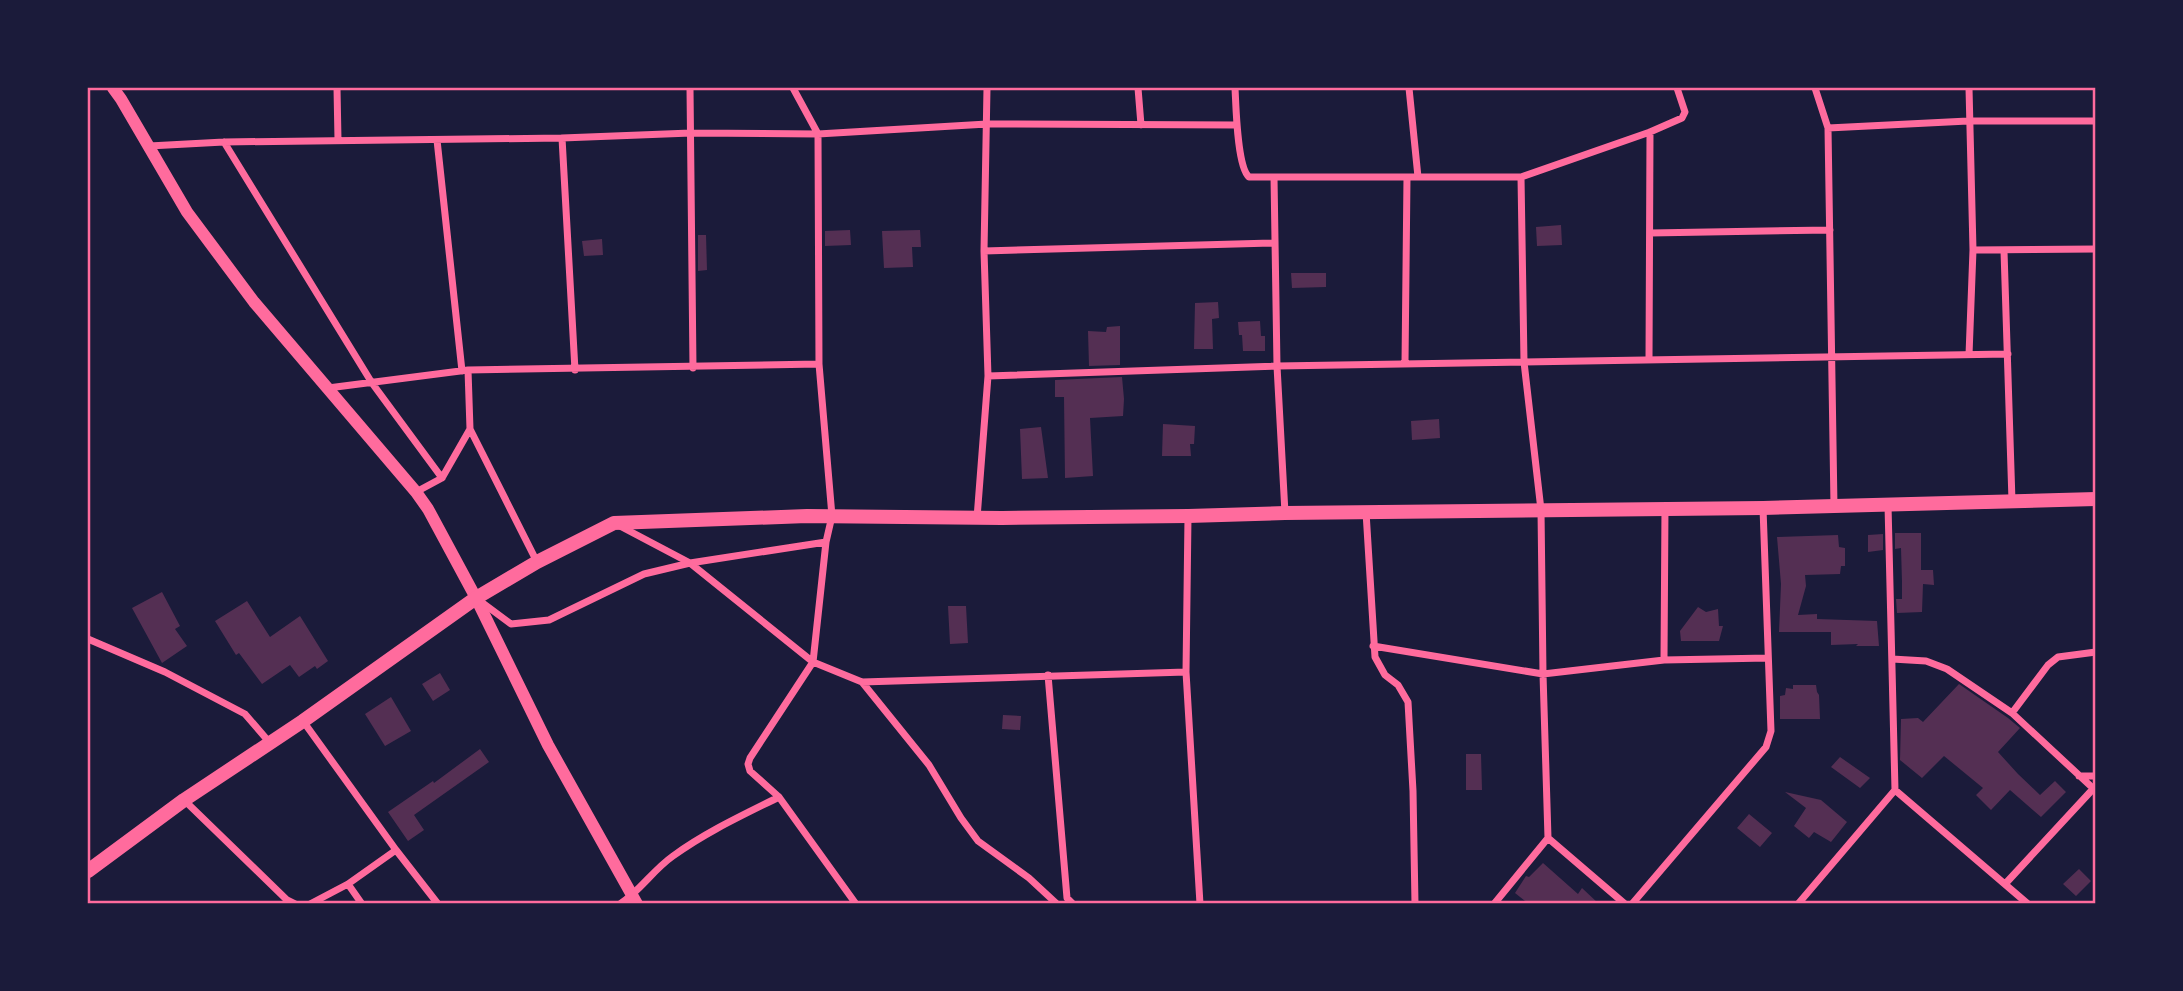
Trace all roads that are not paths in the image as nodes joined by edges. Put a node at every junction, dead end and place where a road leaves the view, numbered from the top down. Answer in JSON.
{"nodes":[{"id":1,"x":113,"y":88,"type":"edge"},
{"id":2,"x":337,"y":88,"type":"edge"},
{"id":3,"x":690,"y":88,"type":"edge"},
{"id":4,"x":793,"y":88,"type":"edge"},
{"id":5,"x":988,"y":88,"type":"edge"},
{"id":6,"x":1138,"y":88,"type":"edge"},
{"id":7,"x":1235,"y":88,"type":"edge"},
{"id":8,"x":1409,"y":88,"type":"edge"},
{"id":9,"x":1677,"y":88,"type":"edge"},
{"id":10,"x":1815,"y":88,"type":"edge"},
{"id":11,"x":1969,"y":88,"type":"edge"},
{"id":12,"x":1968,"y":121,"type":"junction"},
{"id":13,"x":2095,"y":121,"type":"edge"},
{"id":14,"x":987,"y":124,"type":"junction"},
{"id":15,"x":1141,"y":125,"type":"junction"},
{"id":16,"x":1237,"y":125,"type":"junction"},
{"id":17,"x":1828,"y":128,"type":"junction"},
{"id":18,"x":1650,"y":132,"type":"junction"},
{"id":19,"x":691,"y":133,"type":"junction"},
{"id":20,"x":818,"y":134,"type":"junction"},
{"id":21,"x":562,"y":138,"type":"junction"},
{"id":22,"x":338,"y":140,"type":"junction"},
{"id":23,"x":437,"y":140,"type":"junction"},
{"id":24,"x":224,"y":142,"type":"junction"},
{"id":25,"x":149,"y":146,"type":"junction"},
{"id":26,"x":1274,"y":177,"type":"junction"},
{"id":27,"x":1407,"y":177,"type":"junction"},
{"id":28,"x":1418,"y":177,"type":"junction"},
{"id":29,"x":1521,"y":177,"type":"junction"},
{"id":30,"x":1830,"y":230,"type":"junction"},
{"id":31,"x":1650,"y":233,"type":"junction"},
{"id":32,"x":1275,"y":243,"type":"junction"},
{"id":33,"x":2095,"y":249,"type":"edge"},
{"id":34,"x":1973,"y":250,"type":"junction"},
{"id":35,"x":984,"y":251,"type":"junction"},
{"id":36,"x":2004,"y":251,"type":"junction"},
{"id":37,"x":2008,"y":354,"type":"junction"},
{"id":38,"x":1969,"y":355,"type":"junction"},
{"id":39,"x":1832,"y":357,"type":"junction"},
{"id":40,"x":1649,"y":360,"type":"junction"},
{"id":41,"x":1524,"y":362,"type":"junction"},
{"id":42,"x":1405,"y":364,"type":"junction"},
{"id":43,"x":819,"y":365,"type":"junction"},
{"id":44,"x":1277,"y":366,"type":"junction"},
{"id":45,"x":693,"y":368,"type":"junction"},
{"id":46,"x":465,"y":370,"type":"junction"},
{"id":47,"x":575,"y":370,"type":"junction"},
{"id":48,"x":988,"y":376,"type":"junction"},
{"id":49,"x":372,"y":383,"type":"junction"},
{"id":50,"x":328,"y":388,"type":"junction"},
{"id":51,"x":470,"y":429,"type":"junction"},
{"id":52,"x":442,"y":478,"type":"junction"},
{"id":53,"x":416,"y":492,"type":"junction"},
{"id":54,"x":2095,"y":499,"type":"edge"},
{"id":55,"x":2012,"y":501,"type":"junction"},
{"id":56,"x":1888,"y":504,"type":"junction"},
{"id":57,"x":1834,"y":506,"type":"junction"},
{"id":58,"x":1665,"y":507,"type":"junction"},
{"id":59,"x":1763,"y":508,"type":"junction"},
{"id":60,"x":1541,"y":510,"type":"junction"},
{"id":61,"x":1366,"y":512,"type":"junction"},
{"id":62,"x":1284,"y":513,"type":"junction"},
{"id":63,"x":832,"y":516,"type":"junction"},
{"id":64,"x":1188,"y":516,"type":"junction"},
{"id":65,"x":976,"y":517,"type":"junction"},
{"id":66,"x":614,"y":523,"type":"junction"},
{"id":67,"x":826,"y":542,"type":"junction"},
{"id":68,"x":537,"y":562,"type":"junction"},
{"id":69,"x":690,"y":563,"type":"junction"},
{"id":70,"x":476,"y":598,"type":"junction"},
{"id":71,"x":88,"y":639,"type":"edge"},
{"id":72,"x":1373,"y":646,"type":"junction"},
{"id":73,"x":2095,"y":652,"type":"edge"},
{"id":74,"x":1768,"y":658,"type":"junction"},
{"id":75,"x":1892,"y":659,"type":"junction"},
{"id":76,"x":1664,"y":660,"type":"junction"},
{"id":77,"x":813,"y":662,"type":"junction"},
{"id":78,"x":1186,"y":672,"type":"junction"},
{"id":79,"x":1543,"y":674,"type":"junction"},
{"id":80,"x":1048,"y":675,"type":"junction"},
{"id":81,"x":862,"y":682,"type":"junction"},
{"id":82,"x":2012,"y":713,"type":"junction"},
{"id":83,"x":303,"y":721,"type":"junction"},
{"id":84,"x":270,"y":743,"type":"junction"},
{"id":85,"x":2079,"y":776,"type":"junction"},
{"id":86,"x":2095,"y":776,"type":"edge"},
{"id":87,"x":1895,"y":790,"type":"junction"},
{"id":88,"x":2094,"y":790,"type":"edge"},
{"id":89,"x":779,"y":797,"type":"junction"},
{"id":90,"x":184,"y":800,"type":"junction"},
{"id":91,"x":1548,"y":838,"type":"junction"},
{"id":92,"x":396,"y":850,"type":"junction"},
{"id":93,"x":88,"y":871,"type":"edge"},
{"id":94,"x":2006,"y":883,"type":"junction"},
{"id":95,"x":348,"y":884,"type":"junction"},
{"id":96,"x":635,"y":900,"type":"edge"},
{"id":97,"x":1065,"y":902,"type":"edge"},
{"id":98,"x":1497,"y":902,"type":"edge"},
{"id":99,"x":295,"y":904,"type":"edge"},
{"id":100,"x":310,"y":904,"type":"edge"},
{"id":101,"x":362,"y":904,"type":"edge"},
{"id":102,"x":438,"y":904,"type":"edge"},
{"id":103,"x":620,"y":904,"type":"edge"},
{"id":104,"x":856,"y":904,"type":"edge"},
{"id":105,"x":1200,"y":904,"type":"edge"},
{"id":106,"x":1415,"y":904,"type":"edge"},
{"id":107,"x":1625,"y":904,"type":"edge"},
{"id":108,"x":1632,"y":904,"type":"edge"},
{"id":109,"x":1798,"y":904,"type":"edge"},
{"id":110,"x":2028,"y":904,"type":"edge"}],
"edges":[{"from":1,"to":25,"type":"street"},
{"from":2,"to":22,"type":"street"},
{"from":3,"to":19,"type":"street"},
{"from":4,"to":20,"type":"street"},
{"from":5,"to":14,"type":"street"},
{"from":6,"to":15,"type":"street"},
{"from":7,"to":16,"type":"street"},
{"from":8,"to":28,"type":"street"},
{"from":9,"to":18,"type":"street"},
{"from":10,"to":17,"type":"street"},
{"from":11,"to":12,"type":"street"},
{"from":12,"to":13,"type":"street"},
{"from":12,"to":17,"type":"street"},
{"from":12,"to":34,"type":"street"},
{"from":14,"to":15,"type":"street"},
{"from":14,"to":20,"type":"street"},
{"from":14,"to":35,"type":"street"},
{"from":15,"to":16,"type":"street"},
{"from":16,"to":26,"type":"street"},
{"from":17,"to":30,"type":"street"},
{"from":18,"to":29,"type":"street"},
{"from":18,"to":31,"type":"street"},
{"from":19,"to":20,"type":"street"},
{"from":19,"to":21,"type":"street"},
{"from":19,"to":45,"type":"street"},
{"from":20,"to":43,"type":"street"},
{"from":21,"to":23,"type":"street"},
{"from":21,"to":47,"type":"street"},
{"from":22,"to":23,"type":"street"},
{"from":22,"to":24,"type":"street"},
{"from":23,"to":46,"type":"street"},
{"from":24,"to":25,"type":"street"},
{"from":24,"to":49,"type":"street"},
{"from":25,"to":50,"type":"street"},
{"from":26,"to":27,"type":"street"},
{"from":26,"to":32,"type":"street"},
{"from":27,"to":28,"type":"street"},
{"from":27,"to":42,"type":"street"},
{"from":28,"to":29,"type":"street"},
{"from":29,"to":41,"type":"street"},
{"from":30,"to":31,"type":"street"},
{"from":30,"to":39,"type":"street"},
{"from":31,"to":40,"type":"street"},
{"from":32,"to":35,"type":"street"},
{"from":32,"to":44,"type":"street"},
{"from":33,"to":36,"type":"street"},
{"from":34,"to":36,"type":"street"},
{"from":34,"to":38,"type":"street"},
{"from":35,"to":48,"type":"street"},
{"from":36,"to":37,"type":"street"},
{"from":37,"to":38,"type":"street"},
{"from":37,"to":55,"type":"street"},
{"from":38,"to":39,"type":"street"},
{"from":39,"to":40,"type":"street"},
{"from":39,"to":57,"type":"street"},
{"from":40,"to":41,"type":"street"},
{"from":41,"to":42,"type":"street"},
{"from":41,"to":60,"type":"street"},
{"from":42,"to":44,"type":"street"},
{"from":43,"to":45,"type":"street"},
{"from":43,"to":63,"type":"street"},
{"from":44,"to":48,"type":"street"},
{"from":44,"to":62,"type":"street"},
{"from":45,"to":47,"type":"street"},
{"from":46,"to":47,"type":"street"},
{"from":46,"to":49,"type":"street"},
{"from":46,"to":51,"type":"street"},
{"from":48,"to":65,"type":"street"},
{"from":49,"to":50,"type":"street"},
{"from":49,"to":52,"type":"street"},
{"from":50,"to":53,"type":"street"},
{"from":51,"to":52,"type":"street"},
{"from":51,"to":68,"type":"street"},
{"from":52,"to":53,"type":"street"},
{"from":53,"to":70,"type":"street"},
{"from":54,"to":55,"type":"main road"},
{"from":55,"to":56,"type":"main road"},
{"from":56,"to":57,"type":"main road"},
{"from":56,"to":75,"type":"street"},
{"from":57,"to":59,"type":"main road"},
{"from":58,"to":59,"type":"main road"},
{"from":58,"to":60,"type":"main road"},
{"from":58,"to":76,"type":"street"},
{"from":59,"to":74,"type":"street"},
{"from":60,"to":61,"type":"main road"},
{"from":60,"to":79,"type":"street"},
{"from":61,"to":62,"type":"main road"},
{"from":61,"to":72,"type":"street"},
{"from":62,"to":64,"type":"main road"},
{"from":63,"to":65,"type":"main road"},
{"from":63,"to":66,"type":"main road"},
{"from":63,"to":67,"type":"street"},
{"from":64,"to":65,"type":"main road"},
{"from":64,"to":78,"type":"street"},
{"from":66,"to":68,"type":"main road"},
{"from":66,"to":69,"type":"street"},
{"from":67,"to":69,"type":"street"},
{"from":67,"to":77,"type":"street"},
{"from":68,"to":70,"type":"main road"},
{"from":69,"to":70,"type":"street"},
{"from":69,"to":77,"type":"street"},
{"from":70,"to":83,"type":"main road"},
{"from":70,"to":96,"type":"street"},
{"from":71,"to":84,"type":"street"},
{"from":72,"to":79,"type":"street"},
{"from":72,"to":106,"type":"street"},
{"from":73,"to":82,"type":"street"},
{"from":74,"to":76,"type":"street"},
{"from":74,"to":108,"type":"street"},
{"from":75,"to":82,"type":"street"},
{"from":75,"to":87,"type":"street"},
{"from":76,"to":79,"type":"street"},
{"from":77,"to":81,"type":"street"},
{"from":77,"to":89,"type":"street"},
{"from":78,"to":80,"type":"street"},
{"from":78,"to":105,"type":"street"},
{"from":79,"to":91,"type":"street"},
{"from":80,"to":81,"type":"street"},
{"from":80,"to":97,"type":"street"},
{"from":81,"to":97,"type":"street"},
{"from":82,"to":85,"type":"street"},
{"from":83,"to":84,"type":"main road"},
{"from":83,"to":92,"type":"street"},
{"from":84,"to":90,"type":"main road"},
{"from":85,"to":86,"type":"street"},
{"from":85,"to":88,"type":"street"},
{"from":87,"to":94,"type":"street"},
{"from":87,"to":109,"type":"street"},
{"from":88,"to":94,"type":"street"},
{"from":89,"to":96,"type":"street"},
{"from":89,"to":104,"type":"street"},
{"from":90,"to":93,"type":"main road"},
{"from":90,"to":99,"type":"street"},
{"from":91,"to":98,"type":"street"},
{"from":91,"to":107,"type":"street"},
{"from":92,"to":95,"type":"street"},
{"from":92,"to":102,"type":"street"},
{"from":94,"to":110,"type":"street"},
{"from":95,"to":100,"type":"street"},
{"from":95,"to":101,"type":"street"},
{"from":96,"to":103,"type":"street"}]}
